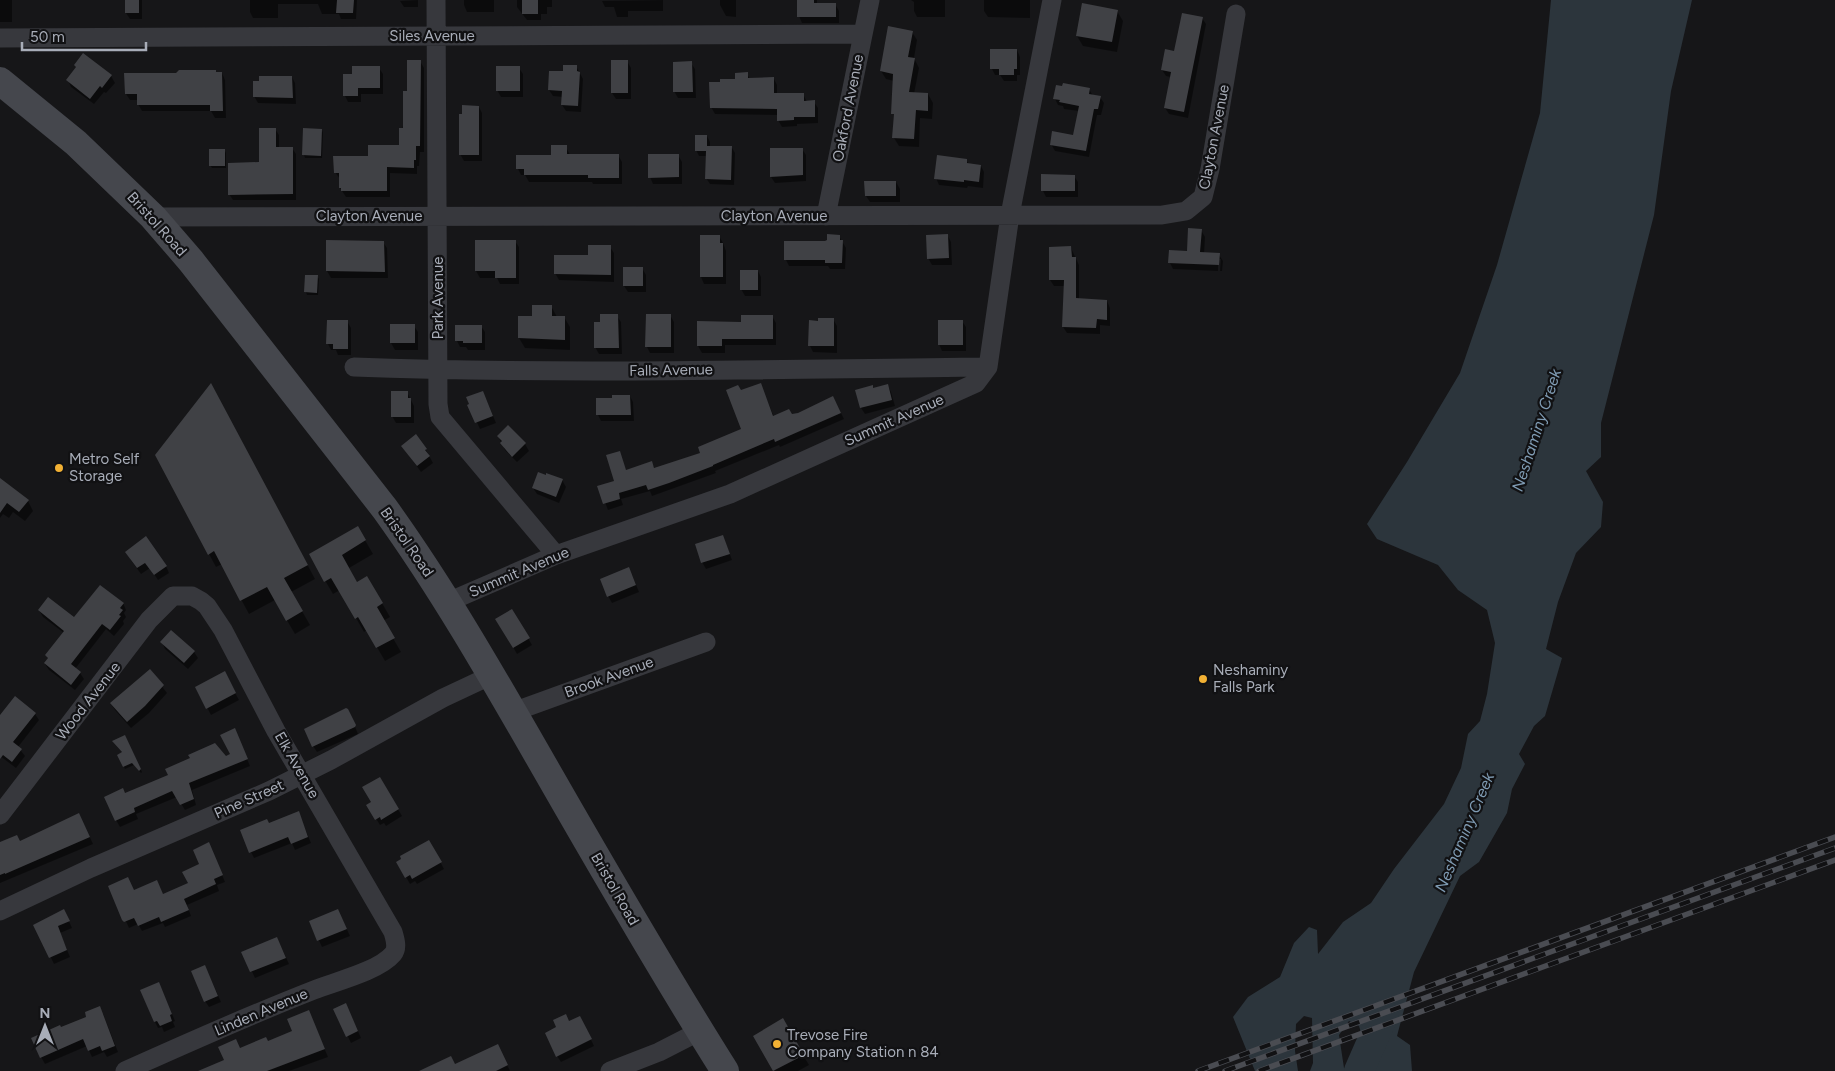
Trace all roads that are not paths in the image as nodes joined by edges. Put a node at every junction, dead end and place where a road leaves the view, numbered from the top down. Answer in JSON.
{"nodes":[{"id":1,"x":436,"y":0,"type":"edge"},
{"id":2,"x":870,"y":0,"type":"edge"},
{"id":3,"x":1052,"y":0,"type":"edge"},
{"id":4,"x":1236,"y":14,"type":"dead end"},
{"id":5,"x":864,"y":34,"type":"junction"},
{"id":6,"x":436,"y":36,"type":"junction"},
{"id":7,"x":0,"y":38,"type":"edge"},
{"id":8,"x":0,"y":82,"type":"edge"},
{"id":9,"x":1010,"y":215,"type":"junction"},
{"id":10,"x":438,"y":216,"type":"junction"},
{"id":11,"x":826,"y":216,"type":"junction"},
{"id":12,"x":154,"y":217,"type":"junction"},
{"id":13,"x":354,"y":367,"type":"dead end"},
{"id":14,"x":988,"y":367,"type":"junction"},
{"id":15,"x":438,"y":370,"type":"junction"},
{"id":16,"x":556,"y":555,"type":"junction"},
{"id":17,"x":182,"y":595,"type":"joint"},
{"id":18,"x":448,"y":602,"type":"junction"},
{"id":19,"x":706,"y":642,"type":"dead end"},
{"id":20,"x":492,"y":676,"type":"junction"},
{"id":21,"x":513,"y":712,"type":"junction"},
{"id":22,"x":303,"y":775,"type":"junction"},
{"id":23,"x":0,"y":815,"type":"edge"},
{"id":24,"x":0,"y":911,"type":"edge"},
{"id":25,"x":395,"y":950,"type":"joint"},
{"id":26,"x":700,"y":1031,"type":"junction"},
{"id":27,"x":125,"y":1071,"type":"edge"},
{"id":28,"x":610,"y":1071,"type":"edge"},
{"id":29,"x":725,"y":1071,"type":"edge"}],
"edges":[{"from":1,"to":6,"type":"street","name":"Park Avenue"},
{"from":2,"to":5,"type":"street","name":"Oakford Avenue"},
{"from":3,"to":9,"type":"street"},
{"from":4,"to":9,"type":"street","name":"Clayton Avenue"},
{"from":5,"to":6,"type":"street","name":"Siles Avenue"},
{"from":5,"to":11,"type":"street","name":"Oakford Avenue"},
{"from":6,"to":7,"type":"street","name":"Siles Avenue"},
{"from":6,"to":10,"type":"street","name":"Park Avenue"},
{"from":8,"to":12,"type":"main road","name":"Bristol Road"},
{"from":9,"to":11,"type":"street","name":"Clayton Avenue"},
{"from":9,"to":14,"type":"street"},
{"from":10,"to":11,"type":"street","name":"Clayton Avenue"},
{"from":10,"to":12,"type":"street","name":"Clayton Avenue"},
{"from":10,"to":15,"type":"street","name":"Park Avenue"},
{"from":12,"to":18,"type":"main road","name":"Bristol Road"},
{"from":13,"to":15,"type":"street","name":"Falls Avenue"},
{"from":14,"to":15,"type":"street","name":"Falls Avenue"},
{"from":14,"to":16,"type":"street","name":"Summit Avenue"},
{"from":15,"to":16,"type":"street","name":"Park Avenue"},
{"from":16,"to":18,"type":"street","name":"Summit Avenue"},
{"from":17,"to":22,"type":"street","name":"Elk Avenue"},
{"from":17,"to":23,"type":"street","name":"Wood Avenue"},
{"from":18,"to":20,"type":"main road","name":"Bristol Road"},
{"from":19,"to":21,"type":"street","name":"Brook Avenue"},
{"from":20,"to":21,"type":"main road","name":"Bristol Road"},
{"from":20,"to":22,"type":"street","name":"Pine Street"},
{"from":21,"to":26,"type":"main road","name":"Bristol Road"},
{"from":22,"to":24,"type":"street","name":"Pine Street"},
{"from":22,"to":25,"type":"street","name":"Elk Avenue"},
{"from":25,"to":27,"type":"street","name":"Linden Avenue"},
{"from":26,"to":28,"type":"street"},
{"from":26,"to":29,"type":"main road","name":"Bristol Road"}]}
